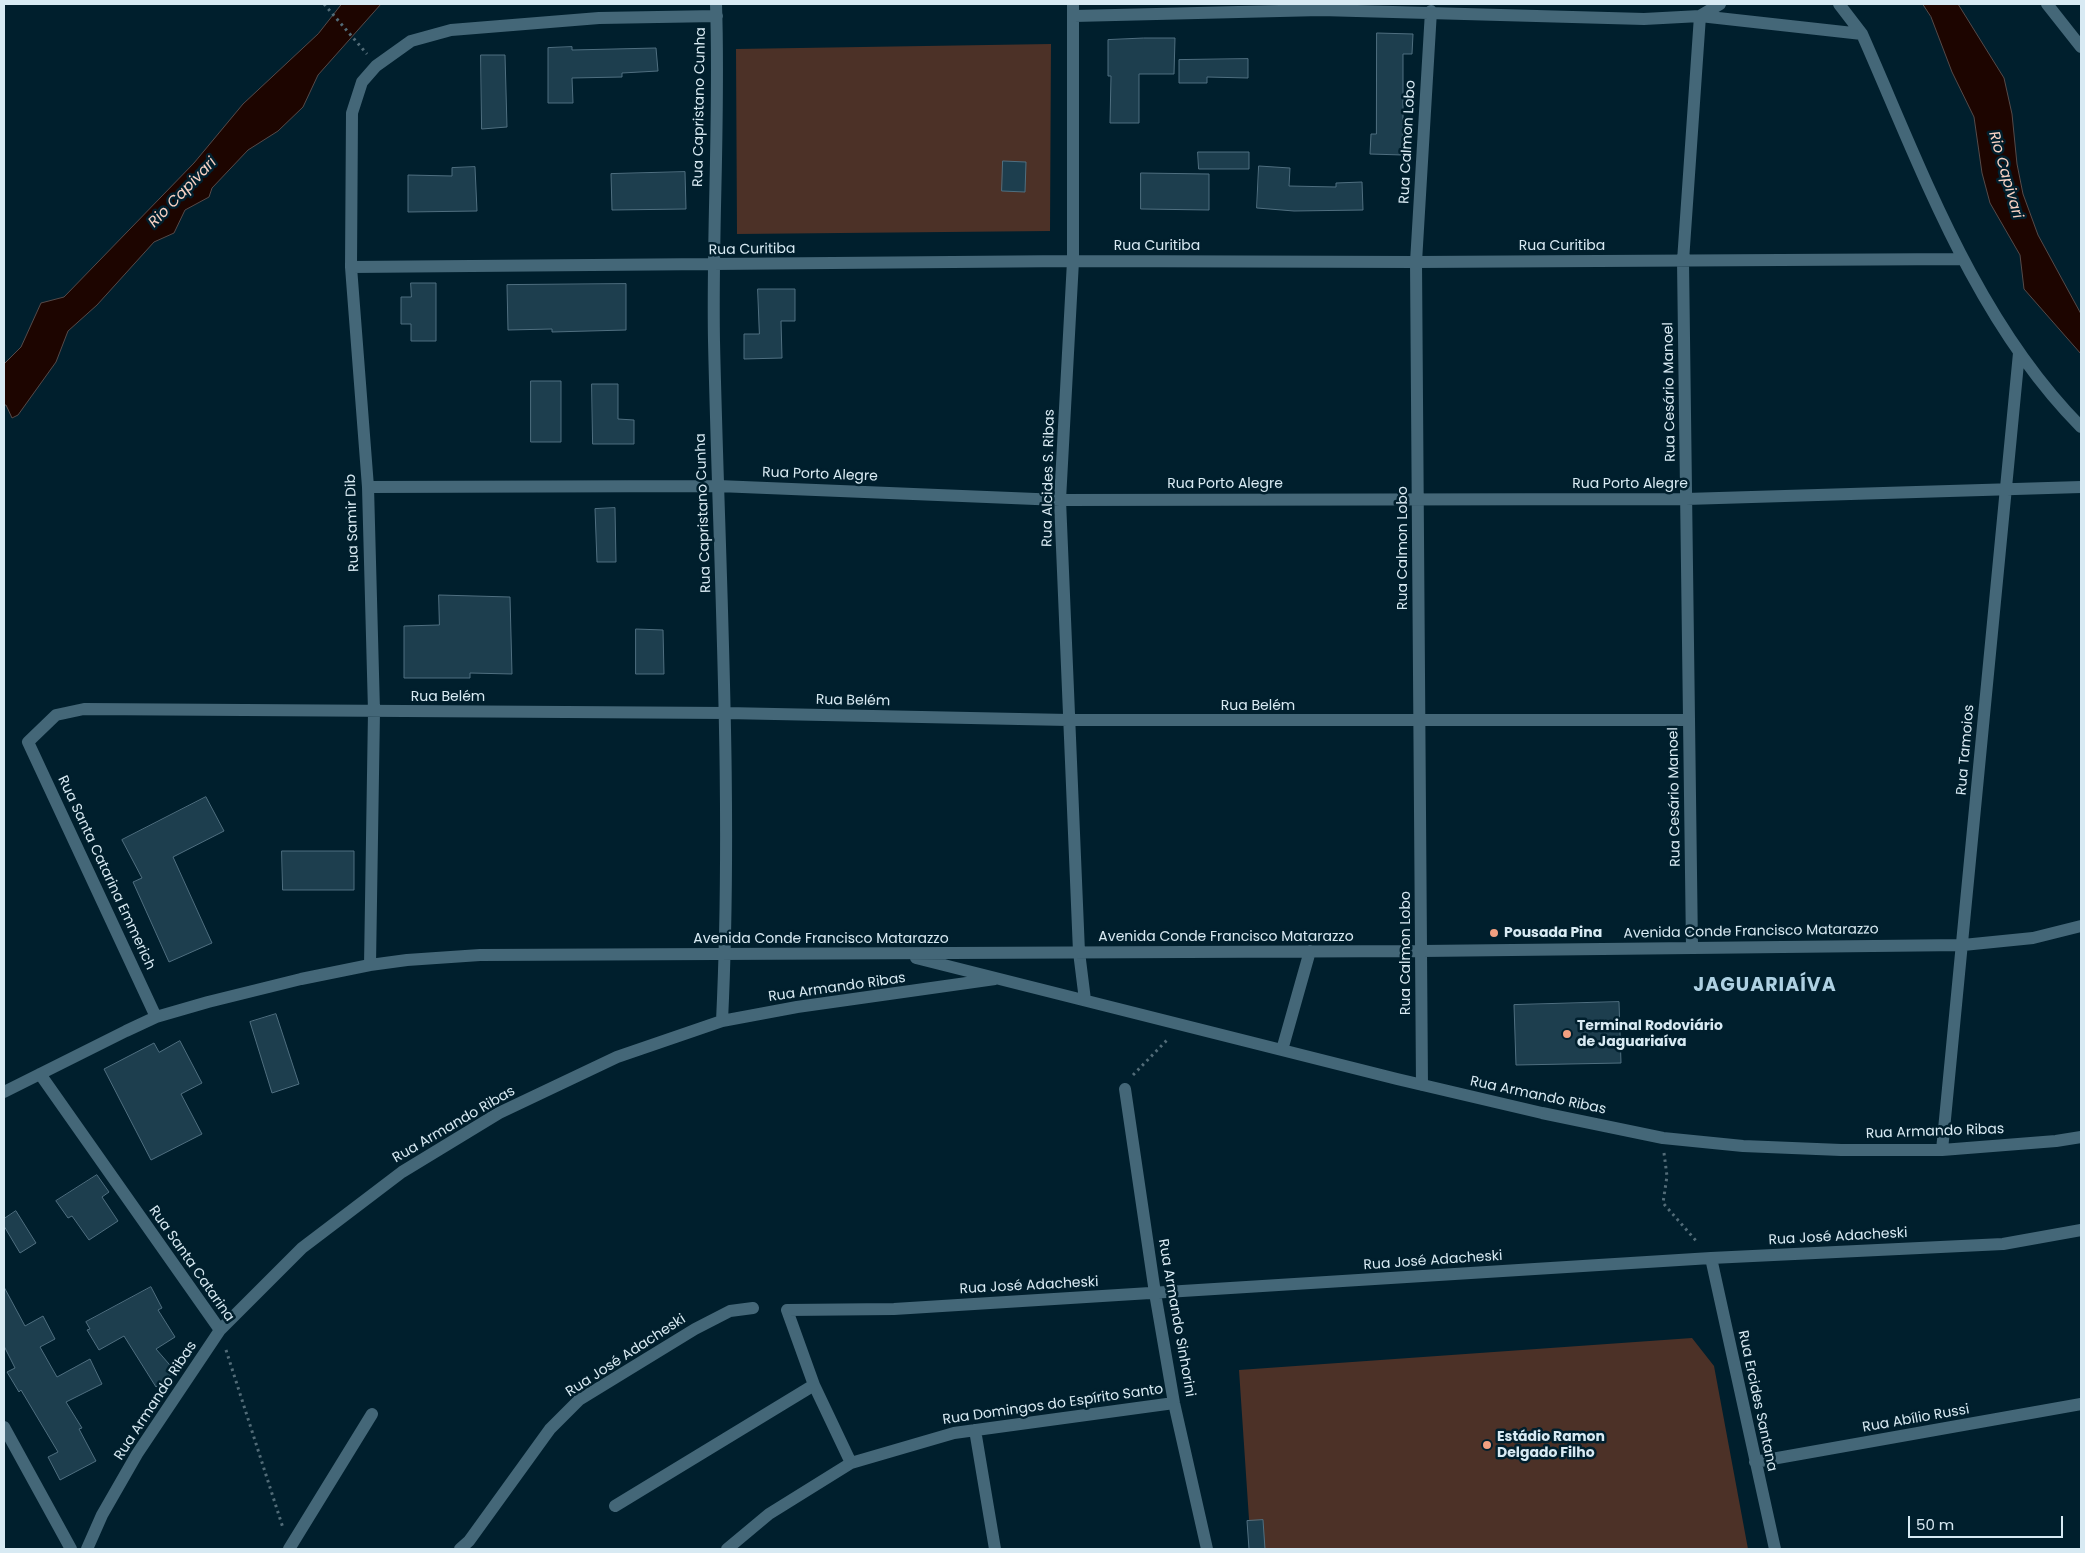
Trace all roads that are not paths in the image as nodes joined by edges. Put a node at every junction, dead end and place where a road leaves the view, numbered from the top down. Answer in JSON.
{"nodes":[{"id":1,"x":1720,"y":4,"type":"edge"},
{"id":2,"x":1839,"y":4,"type":"edge"},
{"id":3,"x":2047,"y":4,"type":"edge"},
{"id":4,"x":716,"y":10,"type":"edge"},
{"id":5,"x":1073,"y":10,"type":"edge"},
{"id":6,"x":1431,"y":11,"type":"junction"},
{"id":7,"x":1700,"y":16,"type":"junction"},
{"id":8,"x":1862,"y":34,"type":"junction"},
{"id":9,"x":2081,"y":47,"type":"edge"},
{"id":10,"x":1963,"y":258,"type":"junction"},
{"id":11,"x":1073,"y":261,"type":"junction"},
{"id":12,"x":1683,"y":261,"type":"junction"},
{"id":13,"x":1416,"y":262,"type":"junction"},
{"id":14,"x":713,"y":265,"type":"junction"},
{"id":15,"x":351,"y":267,"type":"junction"},
{"id":16,"x":2019,"y":353,"type":"junction"},
{"id":17,"x":2081,"y":427,"type":"edge"},
{"id":18,"x":718,"y":486,"type":"junction"},
{"id":19,"x":368,"y":487,"type":"junction"},
{"id":20,"x":2081,"y":487,"type":"edge"},
{"id":21,"x":2004,"y":490,"type":"junction"},
{"id":22,"x":1418,"y":499,"type":"junction"},
{"id":23,"x":1686,"y":499,"type":"junction"},
{"id":24,"x":1060,"y":500,"type":"junction"},
{"id":25,"x":374,"y":711,"type":"junction"},
{"id":26,"x":726,"y":713,"type":"junction"},
{"id":27,"x":1068,"y":720,"type":"junction"},
{"id":28,"x":1689,"y":720,"type":"junction"},
{"id":29,"x":1420,"y":721,"type":"junction"},
{"id":30,"x":28,"y":742,"type":"joint"},
{"id":31,"x":2081,"y":926,"type":"edge"},
{"id":32,"x":1963,"y":945,"type":"junction"},
{"id":33,"x":1692,"y":948,"type":"junction"},
{"id":34,"x":1310,"y":951,"type":"junction"},
{"id":35,"x":1422,"y":951,"type":"junction"},
{"id":36,"x":1079,"y":952,"type":"junction"},
{"id":37,"x":899,"y":953,"type":"junction"},
{"id":38,"x":725,"y":955,"type":"junction"},
{"id":39,"x":370,"y":965,"type":"junction"},
{"id":40,"x":1000,"y":979,"type":"junction"},
{"id":41,"x":1085,"y":1000,"type":"junction"},
{"id":42,"x":156,"y":1018,"type":"junction"},
{"id":43,"x":722,"y":1021,"type":"junction"},
{"id":44,"x":1282,"y":1050,"type":"junction"},
{"id":45,"x":40,"y":1074,"type":"junction"},
{"id":46,"x":1422,"y":1085,"type":"junction"},
{"id":47,"x":1125,"y":1089,"type":"road end"},
{"id":48,"x":4,"y":1092,"type":"edge"},
{"id":49,"x":2081,"y":1137,"type":"edge"},
{"id":50,"x":1942,"y":1150,"type":"junction"},
{"id":51,"x":2081,"y":1230,"type":"edge"},
{"id":52,"x":1712,"y":1258,"type":"junction"},
{"id":53,"x":1155,"y":1293,"type":"junction"},
{"id":54,"x":753,"y":1308,"type":"dead end"},
{"id":55,"x":220,"y":1330,"type":"junction"},
{"id":56,"x":814,"y":1385,"type":"junction"},
{"id":57,"x":1174,"y":1402,"type":"junction"},
{"id":58,"x":2081,"y":1404,"type":"edge"},
{"id":59,"x":372,"y":1414,"type":"dead end"},
{"id":60,"x":5,"y":1430,"type":"edge"},
{"id":61,"x":975,"y":1430,"type":"junction"},
{"id":62,"x":1755,"y":1462,"type":"junction"},
{"id":63,"x":852,"y":1463,"type":"junction"},
{"id":64,"x":615,"y":1506,"type":"dead end"},
{"id":65,"x":71,"y":1549,"type":"edge"},
{"id":66,"x":86,"y":1549,"type":"edge"},
{"id":67,"x":290,"y":1549,"type":"edge"},
{"id":68,"x":460,"y":1549,"type":"edge"},
{"id":69,"x":727,"y":1549,"type":"edge"},
{"id":70,"x":995,"y":1549,"type":"edge"},
{"id":71,"x":1207,"y":1549,"type":"edge"},
{"id":72,"x":1775,"y":1549,"type":"edge"}],
"edges":[{"from":1,"to":7,"type":"street"},
{"from":2,"to":8,"type":"street"},
{"from":3,"to":9,"type":"street"},
{"from":4,"to":14,"type":"street","name":"Rua Capristano Cunha"},
{"from":4,"to":15,"type":"street","name":"Rua Samir Dib"},
{"from":5,"to":6,"type":"street"},
{"from":5,"to":11,"type":"street","name":"Rua Alcides S. Ribas"},
{"from":6,"to":7,"type":"street"},
{"from":6,"to":13,"type":"street","name":"Rua Calmon Lobo"},
{"from":7,"to":8,"type":"street"},
{"from":7,"to":12,"type":"street","name":"Rua Cesário Manoel"},
{"from":8,"to":10,"type":"street"},
{"from":10,"to":12,"type":"street","name":"Rua Curitiba"},
{"from":10,"to":16,"type":"street"},
{"from":11,"to":13,"type":"street","name":"Rua Curitiba"},
{"from":11,"to":14,"type":"street","name":"Rua Curitiba"},
{"from":11,"to":24,"type":"street","name":"Rua Alcides S. Ribas"},
{"from":12,"to":13,"type":"street","name":"Rua Curitiba"},
{"from":12,"to":23,"type":"street","name":"Rua Cesário Manoel"},
{"from":13,"to":22,"type":"street","name":"Rua Calmon Lobo"},
{"from":14,"to":15,"type":"street","name":"Rua Curitiba"},
{"from":14,"to":18,"type":"street","name":"Rua Capristano Cunha"},
{"from":15,"to":19,"type":"street","name":"Rua Samir Dib"},
{"from":16,"to":17,"type":"street"},
{"from":16,"to":21,"type":"street","name":"Rua Tamoios"},
{"from":18,"to":19,"type":"street","name":"Rua Porto Alegre"},
{"from":18,"to":24,"type":"street","name":"Rua Porto Alegre"},
{"from":18,"to":26,"type":"street","name":"Rua Capristano Cunha"},
{"from":19,"to":25,"type":"street","name":"Rua Samir Dib"},
{"from":20,"to":21,"type":"street","name":"Rua Porto Alegre"},
{"from":21,"to":23,"type":"street","name":"Rua Porto Alegre"},
{"from":21,"to":32,"type":"street","name":"Rua Tamoios"},
{"from":22,"to":23,"type":"street","name":"Rua Porto Alegre"},
{"from":22,"to":24,"type":"street","name":"Rua Porto Alegre"},
{"from":22,"to":29,"type":"street","name":"Rua Calmon Lobo"},
{"from":23,"to":28,"type":"street","name":"Rua Cesário Manoel"},
{"from":24,"to":27,"type":"street","name":"Rua Alcides S. Ribas"},
{"from":25,"to":26,"type":"street","name":"Rua Belém"},
{"from":25,"to":30,"type":"street","name":"Rua Belém"},
{"from":25,"to":39,"type":"street","name":"Rua Samir Dib"},
{"from":26,"to":27,"type":"street","name":"Rua Belém"},
{"from":26,"to":38,"type":"street","name":"Rua Capristano Cunha"},
{"from":27,"to":29,"type":"street","name":"Rua Belém"},
{"from":27,"to":36,"type":"street","name":"Rua Alcides S. Ribas"},
{"from":28,"to":29,"type":"street","name":"Rua Belém"},
{"from":28,"to":33,"type":"street","name":"Rua Cesário Manoel"},
{"from":29,"to":35,"type":"street","name":"Rua Calmon Lobo"},
{"from":30,"to":42,"type":"street","name":"Rua Santa Catarina Emmerich"},
{"from":31,"to":32,"type":"street","name":"Avenida Conde Francisco Matarazzo"},
{"from":32,"to":33,"type":"street","name":"Avenida Conde Francisco Matarazzo"},
{"from":32,"to":50,"type":"street","name":"Rua Tamoios"},
{"from":33,"to":35,"type":"street","name":"Avenida Conde Francisco Matarazzo"},
{"from":34,"to":35,"type":"street","name":"Avenida Conde Francisco Matarazzo"},
{"from":34,"to":36,"type":"street","name":"Avenida Conde Francisco Matarazzo"},
{"from":34,"to":44,"type":"street"},
{"from":35,"to":46,"type":"street","name":"Rua Calmon Lobo"},
{"from":36,"to":37,"type":"street","name":"Avenida Conde Francisco Matarazzo"},
{"from":36,"to":41,"type":"street","name":"Rua Alcides S. Ribas"},
{"from":37,"to":38,"type":"street","name":"Avenida Conde Francisco Matarazzo"},
{"from":37,"to":40,"type":"street","name":"Rua Armando Ribas"},
{"from":38,"to":39,"type":"street","name":"Avenida Conde Francisco Matarazzo"},
{"from":38,"to":43,"type":"street","name":"Rua Capristano Cunha"},
{"from":39,"to":42,"type":"street","name":"Avenida Conde Francisco Matarazzo"},
{"from":40,"to":41,"type":"street","name":"Rua Armando Ribas"},
{"from":40,"to":43,"type":"street","name":"Rua Armando Ribas"},
{"from":41,"to":44,"type":"street","name":"Rua Armando Ribas"},
{"from":42,"to":45,"type":"street","name":"Avenida Conde Francisco Matarazzo"},
{"from":43,"to":55,"type":"street","name":"Rua Armando Ribas"},
{"from":44,"to":46,"type":"street","name":"Rua Armando Ribas"},
{"from":45,"to":48,"type":"street","name":"Avenida Conde Francisco Matarazzo"},
{"from":45,"to":55,"type":"street","name":"Rua Santa Catarina"},
{"from":46,"to":50,"type":"street","name":"Rua Armando Ribas"},
{"from":47,"to":53,"type":"street","name":"Rua Armando Sinhorini"},
{"from":49,"to":50,"type":"street","name":"Rua Armando Ribas"},
{"from":51,"to":52,"type":"street","name":"Rua José Adacheski"},
{"from":52,"to":53,"type":"street","name":"Rua José Adacheski"},
{"from":52,"to":62,"type":"street","name":"Rua Ercides Santana"},
{"from":53,"to":56,"type":"street","name":"Rua José Adacheski"},
{"from":53,"to":57,"type":"street","name":"Rua Armando Sinhorini"},
{"from":54,"to":68,"type":"street","name":"Rua José Adacheski"},
{"from":55,"to":66,"type":"street","name":"Rua Armando Ribas"},
{"from":56,"to":63,"type":"street"},
{"from":56,"to":64,"type":"street"},
{"from":57,"to":61,"type":"street","name":"Rua Domingos do Espírito Santo"},
{"from":57,"to":71,"type":"street","name":"Rua Armando Sinhorini"},
{"from":58,"to":62,"type":"street","name":"Rua Abílio Russi"},
{"from":59,"to":67,"type":"street"},
{"from":60,"to":65,"type":"street"},
{"from":61,"to":63,"type":"street","name":"Rua Domingos do Espírito Santo"},
{"from":61,"to":70,"type":"street"},
{"from":62,"to":72,"type":"street","name":"Rua Ercides Santana"},
{"from":63,"to":69,"type":"street","name":"Rua Domingos do Espírito Santo"}]}
